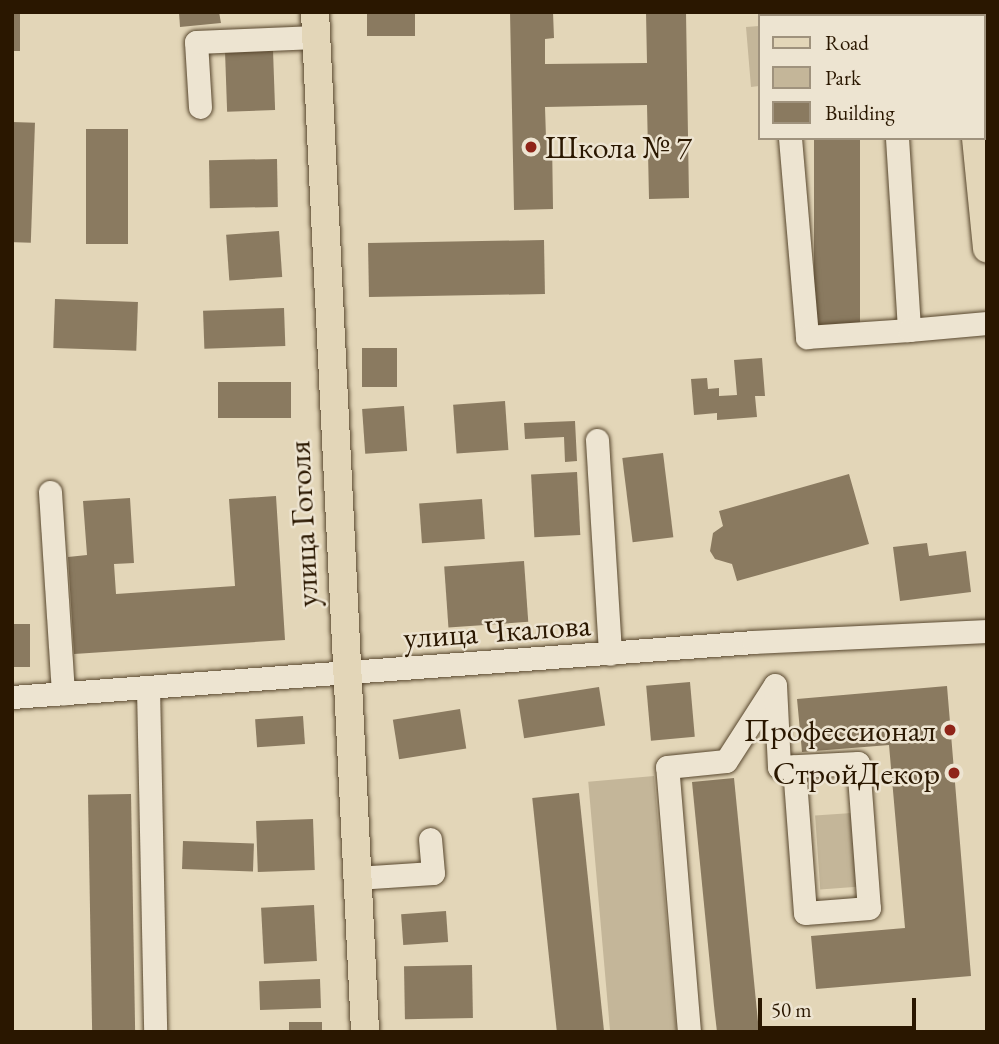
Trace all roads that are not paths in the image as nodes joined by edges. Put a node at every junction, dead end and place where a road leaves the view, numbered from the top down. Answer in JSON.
{"nodes":[{"id":1,"x":315,"y":25,"type":"edge"},
{"id":2,"x":200,"y":107,"type":"dead end"},
{"id":3,"x":790,"y":140,"type":"edge"},
{"id":4,"x":897,"y":140,"type":"edge"},
{"id":5,"x":976,"y":140,"type":"edge"},
{"id":6,"x":987,"y":248,"type":"edge"},
{"id":7,"x":987,"y":323,"type":"edge"},
{"id":8,"x":909,"y":330,"type":"junction"},
{"id":9,"x":597,"y":440,"type":"dead end"},
{"id":10,"x":50,"y":492,"type":"dead end"},
{"id":11,"x":987,"y":631,"type":"edge"},
{"id":12,"x":610,"y":654,"type":"junction"},
{"id":13,"x":344,"y":674,"type":"junction"},
{"id":14,"x":148,"y":688,"type":"junction"},
{"id":15,"x":62,"y":694,"type":"junction"},
{"id":16,"x":12,"y":698,"type":"edge"},
{"id":17,"x":794,"y":766,"type":"junction"},
{"id":18,"x":430,"y":839,"type":"dead end"},
{"id":19,"x":356,"y":878,"type":"junction"},
{"id":20,"x":155,"y":1032,"type":"edge"},
{"id":21,"x":365,"y":1032,"type":"edge"},
{"id":22,"x":689,"y":1032,"type":"edge"}],
"edges":[{"from":1,"to":2,"type":"street"},
{"from":1,"to":13,"type":"main road","name":"улица Гоголя"},
{"from":3,"to":8,"type":"street"},
{"from":4,"to":8,"type":"street"},
{"from":5,"to":6,"type":"main road"},
{"from":7,"to":8,"type":"street"},
{"from":9,"to":12,"type":"street"},
{"from":10,"to":15,"type":"street"},
{"from":11,"to":12,"type":"street","name":"улица Чкалова"},
{"from":12,"to":13,"type":"street","name":"улица Чкалова"},
{"from":13,"to":14,"type":"street","name":"улица Чкалова"},
{"from":13,"to":19,"type":"main road","name":"улица Гоголя"},
{"from":14,"to":15,"type":"street","name":"улица Чкалова"},
{"from":14,"to":20,"type":"street"},
{"from":15,"to":16,"type":"street","name":"улица Чкалова"},
{"from":17,"to":17,"type":"street"},
{"from":17,"to":22,"type":"street"},
{"from":18,"to":19,"type":"street"},
{"from":19,"to":21,"type":"main road","name":"улица Гоголя"}]}
